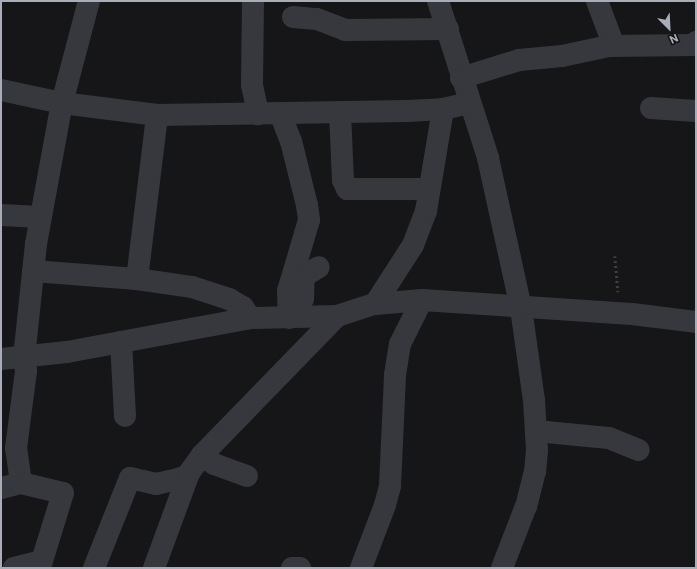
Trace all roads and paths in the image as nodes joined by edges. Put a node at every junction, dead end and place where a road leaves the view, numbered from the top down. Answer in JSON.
{"nodes":[{"id":1,"x":89,"y":1,"type":"edge"},
{"id":2,"x":253,"y":1,"type":"edge"},
{"id":3,"x":438,"y":1,"type":"edge"},
{"id":4,"x":592,"y":3,"type":"edge"},
{"id":5,"x":293,"y":17,"type":"dead end"},
{"id":6,"x":448,"y":29,"type":"junction"},
{"id":7,"x":696,"y":42,"type":"edge"},
{"id":8,"x":609,"y":46,"type":"junction"},
{"id":9,"x":461,"y":78,"type":"junction"},
{"id":10,"x":1,"y":90,"type":"edge"},
{"id":11,"x":469,"y":103,"type":"junction"},
{"id":12,"x":62,"y":104,"type":"junction"},
{"id":13,"x":651,"y":108,"type":"dead end"},
{"id":14,"x":442,"y":109,"type":"junction"},
{"id":15,"x":696,"y":111,"type":"edge"},
{"id":16,"x":340,"y":112,"type":"junction"},
{"id":17,"x":280,"y":113,"type":"junction"},
{"id":18,"x":258,"y":114,"type":"junction"},
{"id":19,"x":157,"y":115,"type":"junction"},
{"id":20,"x":428,"y":189,"type":"junction"},
{"id":21,"x":1,"y":215,"type":"edge"},
{"id":22,"x":40,"y":217,"type":"junction"},
{"id":23,"x":615,"y":256,"type":"dead end"},
{"id":24,"x":319,"y":267,"type":"dead end"},
{"id":25,"x":33,"y":271,"type":"junction"},
{"id":26,"x":137,"y":279,"type":"junction"},
{"id":27,"x":422,"y":300,"type":"junction"},
{"id":28,"x":376,"y":304,"type":"junction"},
{"id":29,"x":521,"y":308,"type":"junction"},
{"id":30,"x":618,"y":314,"type":"junction"},
{"id":31,"x":337,"y":316,"type":"junction"},
{"id":32,"x":296,"y":317,"type":"junction"},
{"id":33,"x":250,"y":318,"type":"junction"},
{"id":34,"x":696,"y":322,"type":"edge"},
{"id":35,"x":121,"y":342,"type":"junction"},
{"id":36,"x":24,"y":358,"type":"junction"},
{"id":37,"x":1,"y":359,"type":"edge"},
{"id":38,"x":125,"y":416,"type":"dead end"},
{"id":39,"x":536,"y":434,"type":"junction"},
{"id":40,"x":639,"y":450,"type":"dead end"},
{"id":41,"x":202,"y":455,"type":"junction"},
{"id":42,"x":247,"y":476,"type":"dead end"},
{"id":43,"x":186,"y":480,"type":"junction"},
{"id":44,"x":11,"y":486,"type":"edge"},
{"id":45,"x":14,"y":568,"type":"edge"},
{"id":46,"x":94,"y":568,"type":"edge"},
{"id":47,"x":154,"y":568,"type":"edge"},
{"id":48,"x":292,"y":568,"type":"edge"},
{"id":49,"x":300,"y":568,"type":"edge"},
{"id":50,"x":361,"y":568,"type":"edge"},
{"id":51,"x":502,"y":568,"type":"edge"}],
"edges":[{"from":1,"to":12,"type":"street"},
{"from":2,"to":18,"type":"street"},
{"from":3,"to":6,"type":"street"},
{"from":4,"to":8,"type":"street"},
{"from":5,"to":6,"type":"street"},
{"from":6,"to":9,"type":"street"},
{"from":7,"to":8,"type":"street"},
{"from":8,"to":9,"type":"street"},
{"from":9,"to":11,"type":"street"},
{"from":10,"to":12,"type":"street"},
{"from":11,"to":14,"type":"street"},
{"from":11,"to":29,"type":"street"},
{"from":12,"to":19,"type":"street"},
{"from":12,"to":22,"type":"street"},
{"from":13,"to":15,"type":"street"},
{"from":14,"to":16,"type":"street"},
{"from":14,"to":20,"type":"street"},
{"from":16,"to":17,"type":"street"},
{"from":16,"to":20,"type":"street"},
{"from":17,"to":18,"type":"street"},
{"from":17,"to":32,"type":"street"},
{"from":18,"to":19,"type":"street"},
{"from":19,"to":26,"type":"street"},
{"from":20,"to":28,"type":"street"},
{"from":21,"to":22,"type":"street"},
{"from":22,"to":25,"type":"street"},
{"from":23,"to":30,"type":"path"},
{"from":24,"to":32,"type":"street"},
{"from":25,"to":26,"type":"street"},
{"from":25,"to":36,"type":"street"},
{"from":26,"to":33,"type":"street"},
{"from":27,"to":28,"type":"street"},
{"from":27,"to":29,"type":"street"},
{"from":27,"to":50,"type":"street"},
{"from":28,"to":31,"type":"street"},
{"from":29,"to":30,"type":"street"},
{"from":29,"to":39,"type":"street"},
{"from":30,"to":34,"type":"street"},
{"from":31,"to":32,"type":"street"},
{"from":31,"to":41,"type":"street"},
{"from":32,"to":33,"type":"street"},
{"from":33,"to":35,"type":"street"},
{"from":35,"to":36,"type":"street"},
{"from":35,"to":38,"type":"street"},
{"from":36,"to":37,"type":"street"},
{"from":36,"to":44,"type":"street"},
{"from":39,"to":40,"type":"street"},
{"from":39,"to":51,"type":"street"},
{"from":41,"to":42,"type":"street"},
{"from":41,"to":43,"type":"street"},
{"from":43,"to":46,"type":"street"},
{"from":43,"to":47,"type":"street"},
{"from":44,"to":45,"type":"street"},
{"from":48,"to":49,"type":"street"}]}
